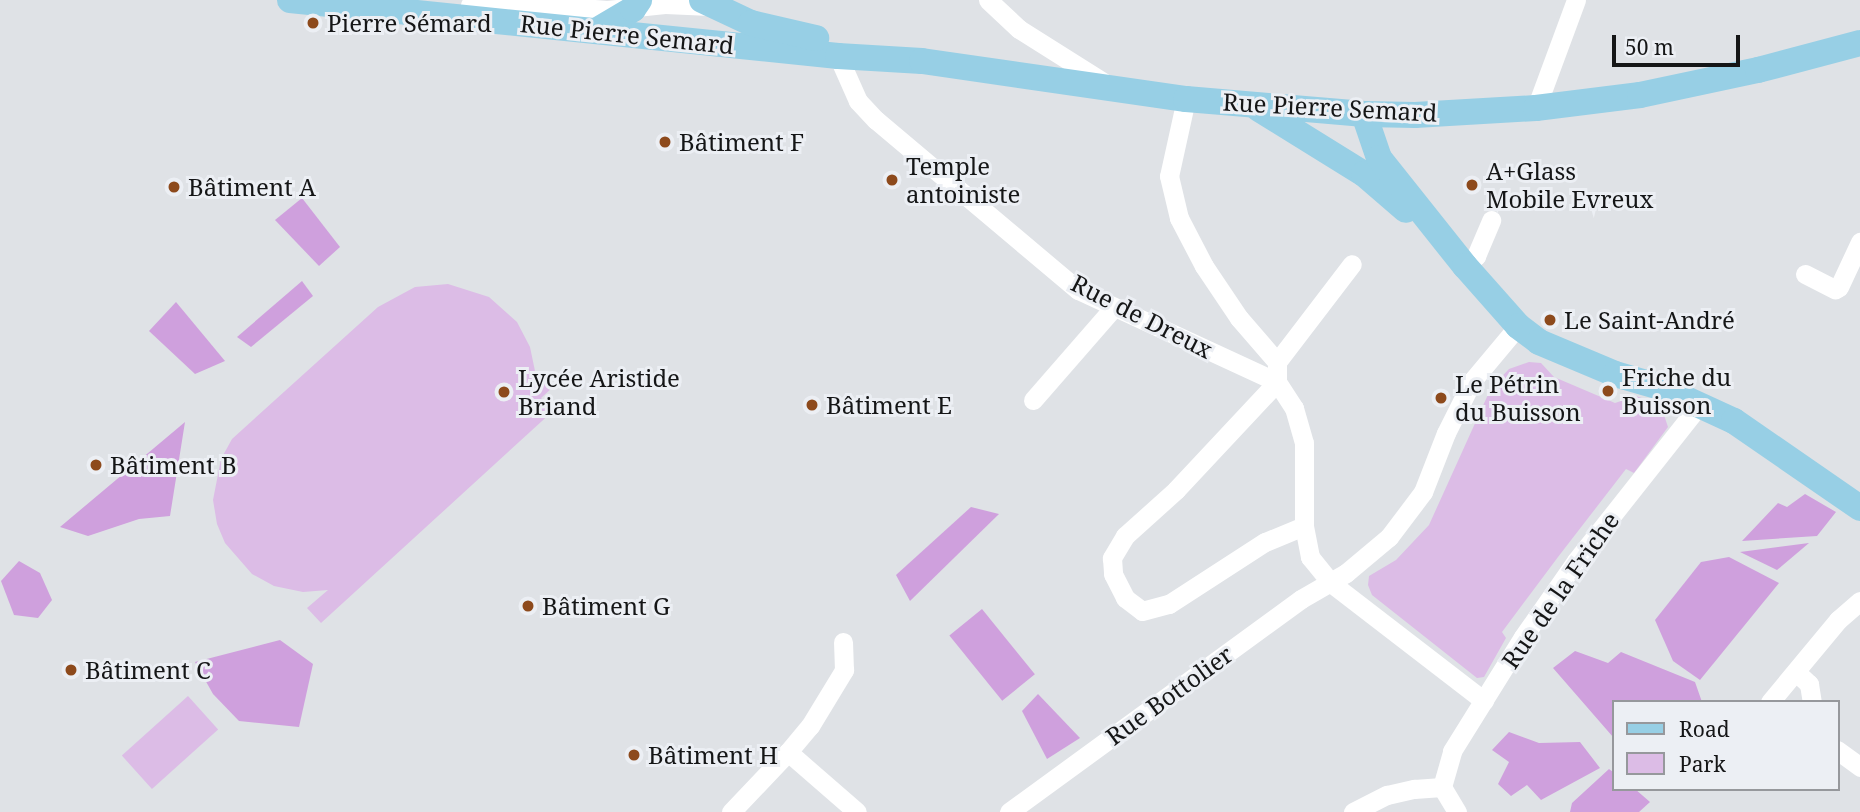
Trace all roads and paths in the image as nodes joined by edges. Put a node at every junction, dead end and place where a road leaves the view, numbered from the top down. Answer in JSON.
{"nodes":[{"id":1,"x":290,"y":0,"type":"edge"},
{"id":2,"x":411,"y":0,"type":"edge"},
{"id":3,"x":988,"y":0,"type":"edge"},
{"id":4,"x":1576,"y":0,"type":"edge"},
{"id":5,"x":706,"y":3,"type":"edge"},
{"id":6,"x":636,"y":5,"type":"edge"},
{"id":7,"x":596,"y":31,"type":"junction"},
{"id":8,"x":1860,"y":43,"type":"edge"},
{"id":9,"x":838,"y":56,"type":"junction"},
{"id":10,"x":922,"y":61,"type":"junction"},
{"id":11,"x":1112,"y":88,"type":"junction"},
{"id":12,"x":1186,"y":99,"type":"junction"},
{"id":13,"x":1255,"y":107,"type":"junction"},
{"id":14,"x":1536,"y":108,"type":"junction"},
{"id":15,"x":1364,"y":114,"type":"junction"},
{"id":16,"x":1491,"y":220,"type":"dead end"},
{"id":17,"x":1860,"y":242,"type":"edge"},
{"id":18,"x":1458,"y":257,"type":"junction"},
{"id":19,"x":1352,"y":264,"type":"dead end"},
{"id":20,"x":1805,"y":274,"type":"dead end"},
{"id":21,"x":1114,"y":307,"type":"junction"},
{"id":22,"x":1518,"y":326,"type":"junction"},
{"id":23,"x":1277,"y":362,"type":"junction"},
{"id":24,"x":1277,"y":382,"type":"junction"},
{"id":25,"x":1033,"y":400,"type":"dead end"},
{"id":26,"x":1700,"y":404,"type":"junction"},
{"id":27,"x":1860,"y":508,"type":"edge"},
{"id":28,"x":1304,"y":526,"type":"junction"},
{"id":29,"x":1331,"y":583,"type":"junction"},
{"id":30,"x":1860,"y":601,"type":"edge"},
{"id":31,"x":843,"y":642,"type":"dead end"},
{"id":32,"x":1796,"y":672,"type":"junction"},
{"id":33,"x":1772,"y":700,"type":"edge"},
{"id":34,"x":1812,"y":700,"type":"edge"},
{"id":35,"x":1484,"y":701,"type":"junction"},
{"id":36,"x":1839,"y":751,"type":"edge"},
{"id":37,"x":788,"y":752,"type":"junction"},
{"id":38,"x":1860,"y":767,"type":"edge"},
{"id":39,"x":1442,"y":787,"type":"junction"},
{"id":40,"x":731,"y":812,"type":"edge"},
{"id":41,"x":857,"y":812,"type":"edge"},
{"id":42,"x":1009,"y":812,"type":"edge"},
{"id":43,"x":1353,"y":812,"type":"edge"},
{"id":44,"x":1457,"y":812,"type":"edge"}],
"edges":[{"from":1,"to":7,"type":"main road","name":"Rue Pierre Semard"},
{"from":2,"to":6,"type":"street"},
{"from":3,"to":11,"type":"street"},
{"from":4,"to":14,"type":"street"},
{"from":5,"to":6,"type":"street"},
{"from":5,"to":10,"type":"main road","name":"Rue Pierre Semard"},
{"from":6,"to":7,"type":"main road"},
{"from":7,"to":9,"type":"main road","name":"Rue Pierre Semard"},
{"from":8,"to":14,"type":"main road","name":"Rue Pierre Semard"},
{"from":9,"to":10,"type":"main road","name":"Rue Pierre Semard"},
{"from":9,"to":21,"type":"street","name":"Rue de Dreux"},
{"from":10,"to":11,"type":"main road","name":"Rue Pierre Semard"},
{"from":11,"to":12,"type":"main road","name":"Rue Pierre Semard"},
{"from":12,"to":13,"type":"main road","name":"Rue Pierre Semard"},
{"from":12,"to":23,"type":"street"},
{"from":13,"to":15,"type":"main road","name":"Rue Pierre Semard"},
{"from":13,"to":18,"type":"main road"},
{"from":14,"to":15,"type":"main road","name":"Rue Pierre Semard"},
{"from":15,"to":18,"type":"main road"},
{"from":16,"to":18,"type":"street"},
{"from":17,"to":20,"type":"street"},
{"from":18,"to":22,"type":"main road"},
{"from":19,"to":23,"type":"street"},
{"from":21,"to":24,"type":"street","name":"Rue de Dreux"},
{"from":21,"to":25,"type":"street"},
{"from":22,"to":26,"type":"main road"},
{"from":22,"to":29,"type":"street","name":"Rue Bottolier"},
{"from":23,"to":24,"type":"street"},
{"from":24,"to":28,"type":"street"},
{"from":24,"to":28,"type":"street"},
{"from":26,"to":27,"type":"main road"},
{"from":26,"to":35,"type":"street","name":"Rue de la Friche"},
{"from":28,"to":29,"type":"street"},
{"from":29,"to":35,"type":"street"},
{"from":29,"to":42,"type":"street","name":"Rue Bottolier"},
{"from":30,"to":32,"type":"street"},
{"from":31,"to":37,"type":"street"},
{"from":32,"to":33,"type":"street"},
{"from":32,"to":34,"type":"street"},
{"from":35,"to":39,"type":"street","name":"Rue de la Friche"},
{"from":36,"to":38,"type":"street"},
{"from":37,"to":40,"type":"street"},
{"from":37,"to":41,"type":"street"},
{"from":39,"to":43,"type":"street"},
{"from":39,"to":44,"type":"street"}]}
